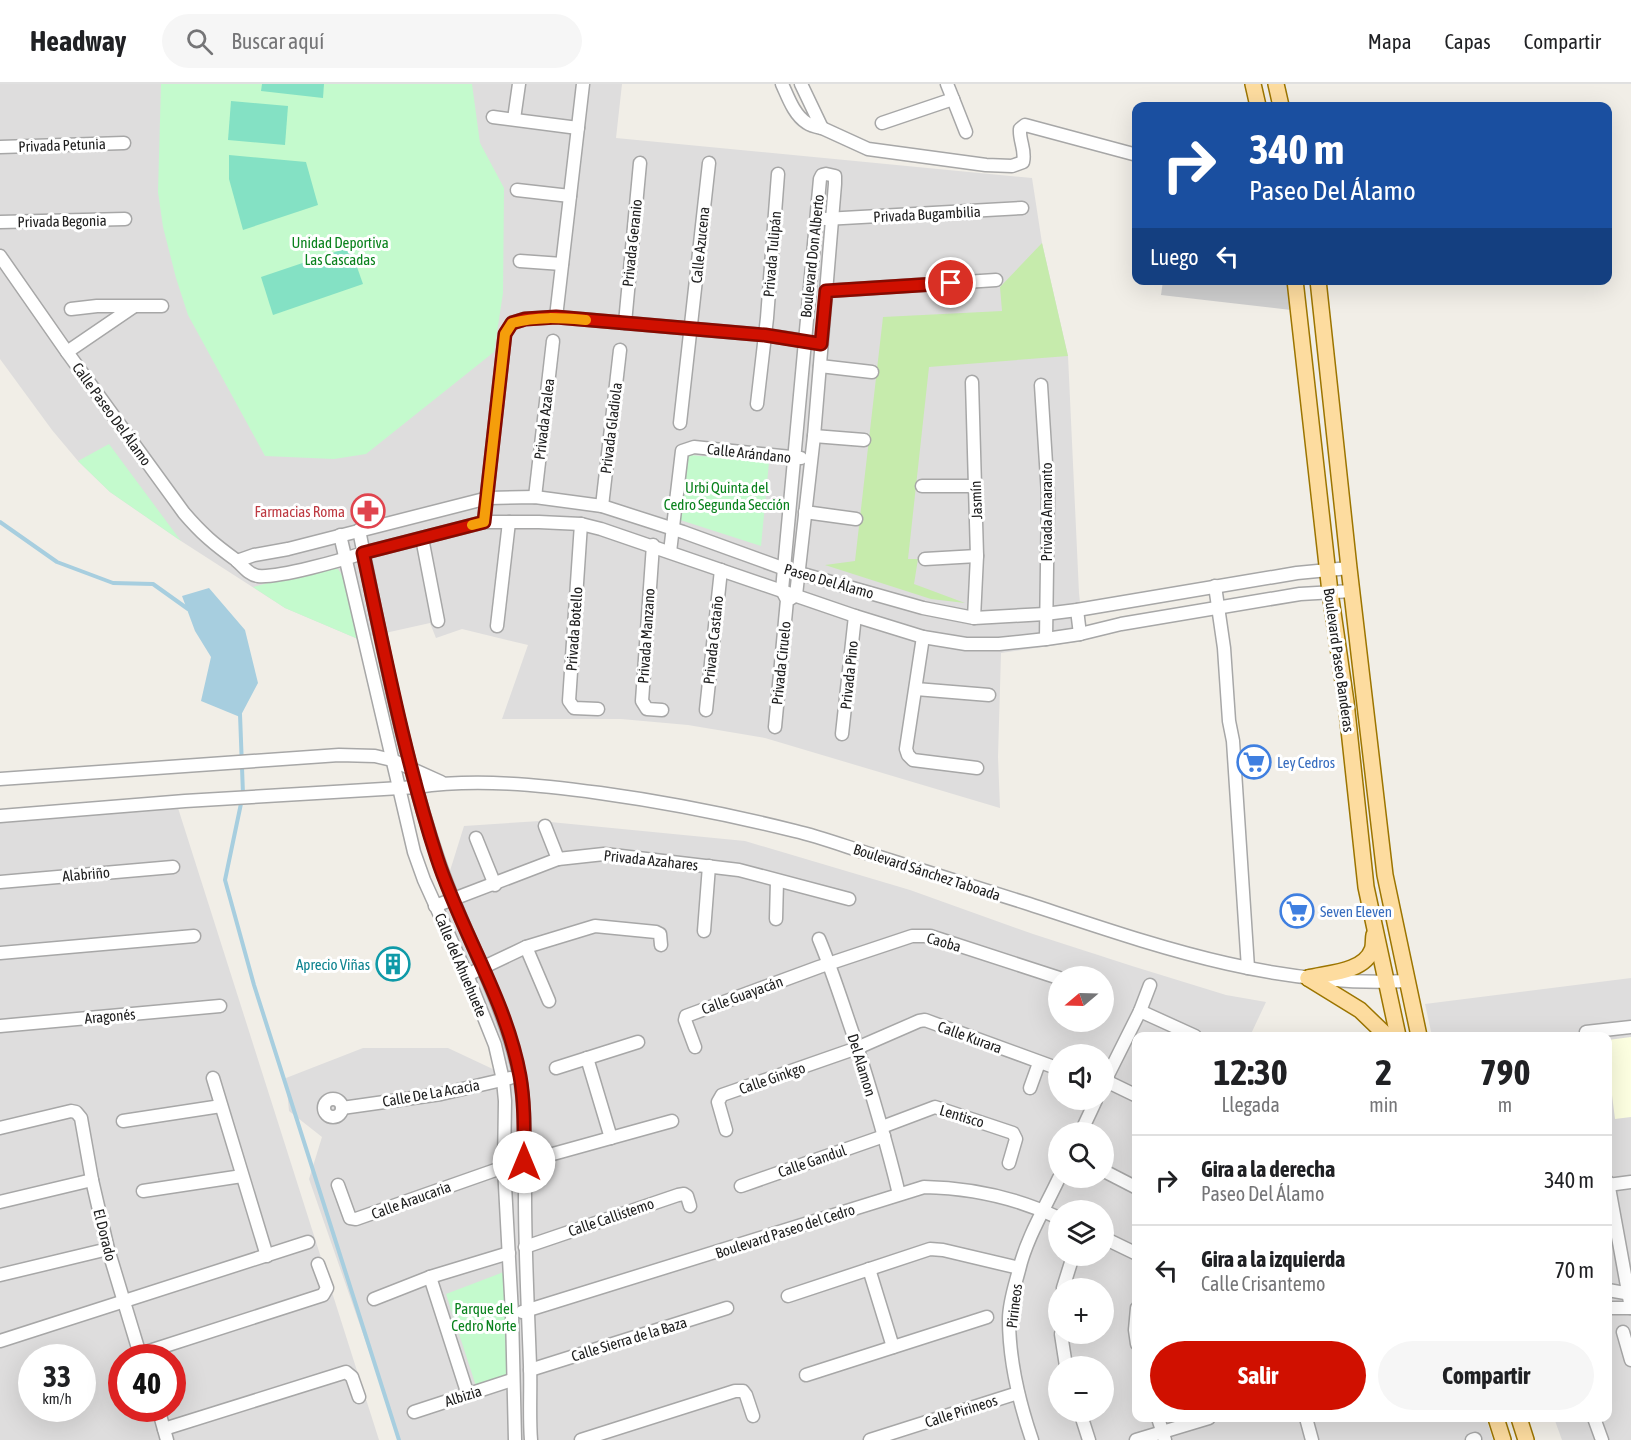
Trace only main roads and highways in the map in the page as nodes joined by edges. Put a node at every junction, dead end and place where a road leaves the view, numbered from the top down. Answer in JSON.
{"nodes":[{"id":1,"x":1253,"y":84,"type":"edge"},
{"id":2,"x":1276,"y":84,"type":"edge"},
{"id":3,"x":1257,"y":102,"type":"edge"},
{"id":4,"x":1280,"y":102,"type":"edge"},
{"id":5,"x":1296,"y":285,"type":"edge"},
{"id":6,"x":1319,"y":285,"type":"edge"},
{"id":7,"x":1374,"y":931,"type":"junction"},
{"id":8,"x":1383,"y":1032,"type":"edge"},
{"id":9,"x":1397,"y":1032,"type":"edge"},
{"id":10,"x":1418,"y":1032,"type":"edge"},
{"id":11,"x":1497,"y":1422,"type":"edge"},
{"id":12,"x":1520,"y":1422,"type":"edge"},
{"id":13,"x":1503,"y":1440,"type":"edge"},
{"id":14,"x":1526,"y":1440,"type":"edge"}],
"edges":[{"from":1,"to":3,"type":"main road"},
{"from":2,"to":4,"type":"main road"},
{"from":5,"to":7,"type":"main road","name":"Boulevard Paseo Banderas"},
{"from":6,"to":10,"type":"main road","name":"Boulevard Paseo Banderas"},
{"from":7,"to":8,"type":"main road"},
{"from":7,"to":9,"type":"main road","name":"Boulevard Paseo Banderas"},
{"from":11,"to":13,"type":"main road"},
{"from":12,"to":14,"type":"main road"}]}
